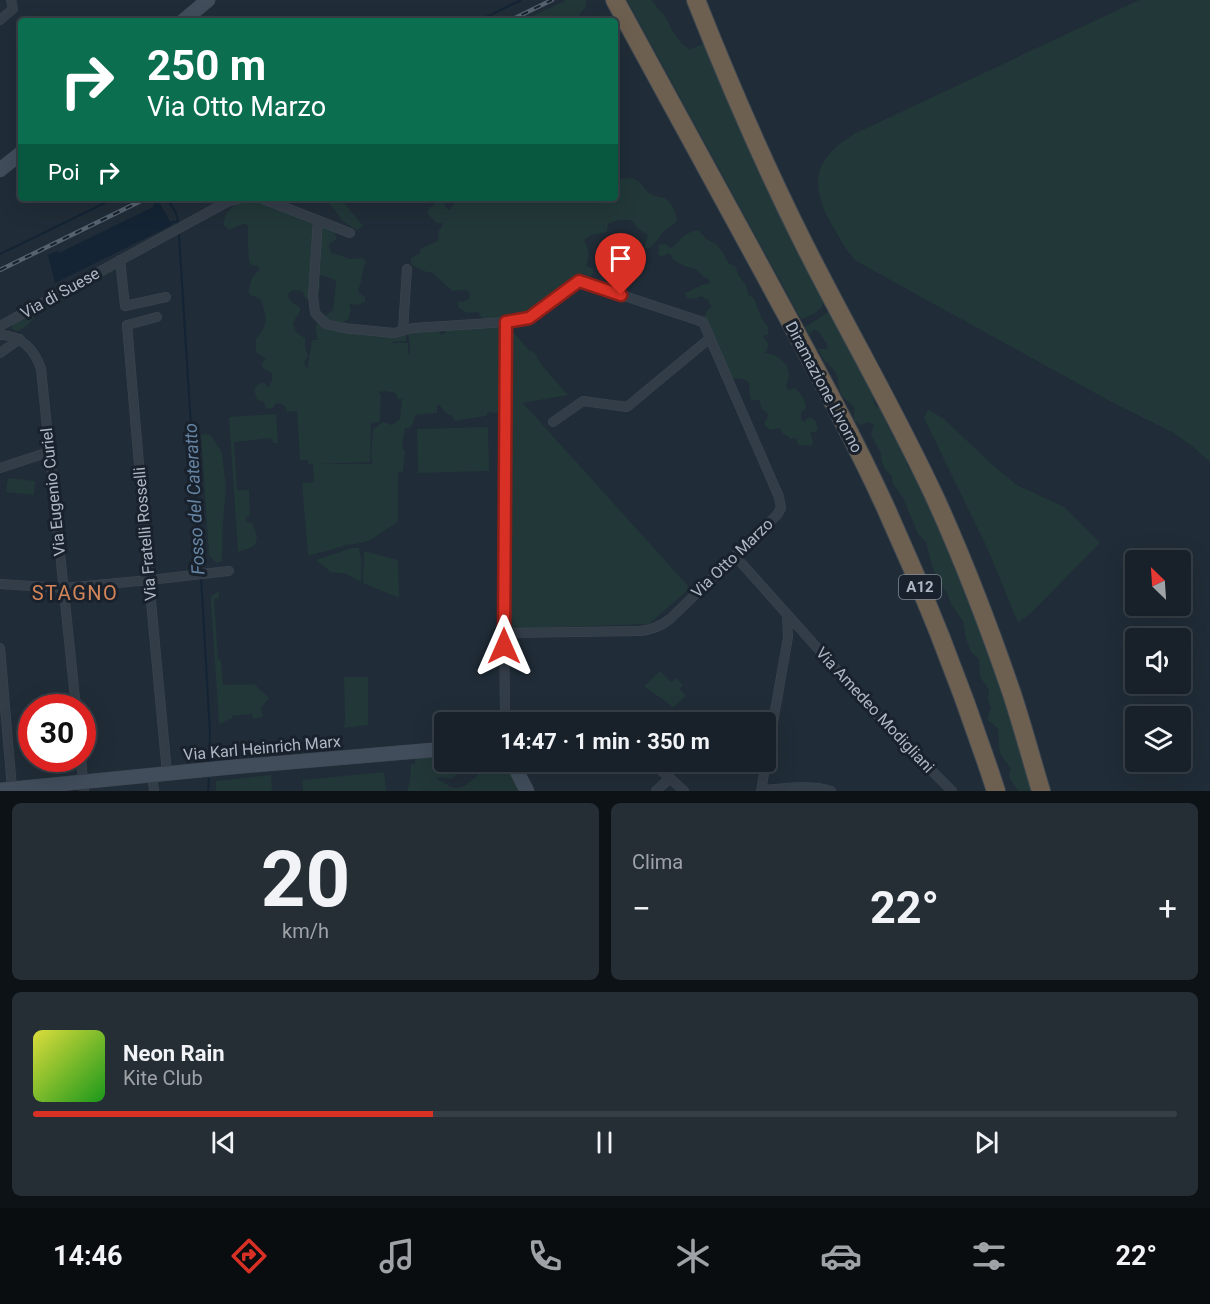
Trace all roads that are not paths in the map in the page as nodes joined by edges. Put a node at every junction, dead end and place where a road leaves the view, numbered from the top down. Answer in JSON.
{"nodes":[{"id":1,"x":11,"y":0,"type":"edge"},
{"id":2,"x":208,"y":0,"type":"edge"},
{"id":3,"x":602,"y":0,"type":"edge"},
{"id":4,"x":615,"y":0,"type":"edge"},
{"id":5,"x":696,"y":0,"type":"edge"},
{"id":6,"x":704,"y":0,"type":"edge"},
{"id":7,"x":187,"y":18,"type":"edge"},
{"id":8,"x":611,"y":18,"type":"edge"},
{"id":9,"x":0,"y":20,"type":"edge"},
{"id":10,"x":618,"y":30,"type":"edge"},
{"id":11,"x":18,"y":155,"type":"edge"},
{"id":12,"x":0,"y":170,"type":"edge"},
{"id":13,"x":231,"y":201,"type":"edge"},
{"id":14,"x":269,"y":201,"type":"edge"},
{"id":15,"x":318,"y":220,"type":"junction"},
{"id":16,"x":350,"y":233,"type":"dead end"},
{"id":17,"x":120,"y":260,"type":"junction"},
{"id":18,"x":407,"y":269,"type":"dead end"},
{"id":19,"x":166,"y":297,"type":"dead end"},
{"id":20,"x":157,"y":317,"type":"dead end"},
{"id":21,"x":506,"y":322,"type":"junction"},
{"id":22,"x":0,"y":326,"type":"edge"},
{"id":23,"x":404,"y":330,"type":"junction"},
{"id":24,"x":0,"y":335,"type":"edge"},
{"id":25,"x":710,"y":338,"type":"junction"},
{"id":26,"x":20,"y":339,"type":"junction"},
{"id":27,"x":0,"y":352,"type":"edge"},
{"id":28,"x":873,"y":369,"type":"junction"},
{"id":29,"x":822,"y":394,"type":"junction"},
{"id":30,"x":553,"y":422,"type":"dead end"},
{"id":31,"x":49,"y":452,"type":"junction"},
{"id":32,"x":0,"y":468,"type":"edge"},
{"id":33,"x":735,"y":556,"type":"junction"},
{"id":34,"x":230,"y":571,"type":"dead end"},
{"id":35,"x":148,"y":580,"type":"junction"},
{"id":36,"x":0,"y":584,"type":"edge"},
{"id":37,"x":64,"y":588,"type":"junction"},
{"id":38,"x":787,"y":616,"type":"junction"},
{"id":39,"x":799,"y":628,"type":"junction"},
{"id":40,"x":504,"y":633,"type":"junction"},
{"id":41,"x":788,"y":637,"type":"junction"},
{"id":42,"x":0,"y":648,"type":"edge"},
{"id":43,"x":74,"y":694,"type":"edge"},
{"id":44,"x":505,"y":712,"type":"edge"},
{"id":45,"x":434,"y":750,"type":"edge"},
{"id":46,"x":517,"y":772,"type":"edge"},
{"id":47,"x":663,"y":772,"type":"edge"},
{"id":48,"x":159,"y":774,"type":"junction"},
{"id":49,"x":670,"y":778,"type":"junction"},
{"id":50,"x":83,"y":786,"type":"edge"},
{"id":51,"x":13,"y":789,"type":"edge"},
{"id":52,"x":761,"y":790,"type":"edge"},
{"id":53,"x":154,"y":791,"type":"edge"},
{"id":54,"x":527,"y":791,"type":"edge"},
{"id":55,"x":656,"y":791,"type":"edge"},
{"id":56,"x":684,"y":791,"type":"edge"},
{"id":57,"x":831,"y":791,"type":"edge"},
{"id":58,"x":952,"y":791,"type":"edge"},
{"id":59,"x":984,"y":791,"type":"edge"},
{"id":60,"x":996,"y":791,"type":"edge"},
{"id":61,"x":1041,"y":791,"type":"edge"},
{"id":62,"x":1047,"y":791,"type":"edge"}],
"edges":[{"from":1,"to":9,"type":"street"},
{"from":2,"to":7,"type":"street"},
{"from":3,"to":8,"type":"highway","name":"Diramazione Livorno"},
{"from":4,"to":29,"type":"highway","name":"Diramazione Livorno"},
{"from":5,"to":28,"type":"highway"},
{"from":6,"to":28,"type":"highway"},
{"from":10,"to":29,"type":"highway","name":"Diramazione Livorno"},
{"from":11,"to":12,"type":"street"},
{"from":13,"to":17,"type":"street","name":"Via di Suese"},
{"from":14,"to":15,"type":"street"},
{"from":15,"to":16,"type":"street"},
{"from":15,"to":23,"type":"street","name":"Via Otto Marzo"},
{"from":17,"to":19,"type":"street","name":"Via di Suese"},
{"from":17,"to":22,"type":"street","name":"Via di Suese"},
{"from":18,"to":23,"type":"street"},
{"from":20,"to":35,"type":"street","name":"Via Fratelli Rosselli"},
{"from":21,"to":23,"type":"street","name":"Via Otto Marzo"},
{"from":21,"to":25,"type":"street","name":"Via Otto Marzo"},
{"from":21,"to":40,"type":"street"},
{"from":24,"to":26,"type":"street"},
{"from":25,"to":30,"type":"street"},
{"from":25,"to":33,"type":"street","name":"Via Otto Marzo"},
{"from":26,"to":27,"type":"street"},
{"from":26,"to":31,"type":"street","name":"Via Eugenio Curiel"},
{"from":28,"to":61,"type":"highway"},
{"from":28,"to":62,"type":"highway"},
{"from":29,"to":59,"type":"highway","name":"Diramazione Livorno","number":"A12"},
{"from":29,"to":60,"type":"highway","name":"Diramazione Livorno","number":"A12"},
{"from":31,"to":32,"type":"street"},
{"from":31,"to":37,"type":"street","name":"Via Eugenio Curiel"},
{"from":33,"to":38,"type":"street","name":"Via Amedeo Modigliani"},
{"from":33,"to":40,"type":"street","name":"Via Otto Marzo"},
{"from":34,"to":35,"type":"street"},
{"from":35,"to":37,"type":"street"},
{"from":35,"to":48,"type":"street","name":"Via Fratelli Rosselli"},
{"from":36,"to":37,"type":"street"},
{"from":37,"to":43,"type":"street","name":"Via Eugenio Curiel"},
{"from":38,"to":39,"type":"street","name":"Via Amedeo Modigliani"},
{"from":38,"to":41,"type":"street"},
{"from":39,"to":41,"type":"street"},
{"from":39,"to":58,"type":"street","name":"Via Amedeo Modigliani"},
{"from":40,"to":44,"type":"street"},
{"from":41,"to":52,"type":"street"},
{"from":42,"to":51,"type":"street"},
{"from":45,"to":48,"type":"street","name":"Via Karl Heinrich Marx"},
{"from":46,"to":54,"type":"street"},
{"from":47,"to":49,"type":"street"},
{"from":48,"to":50,"type":"street","name":"Via Karl Heinrich Marx"},
{"from":48,"to":53,"type":"street","name":"Via Fratelli Rosselli"},
{"from":49,"to":55,"type":"street"},
{"from":49,"to":56,"type":"street"},
{"from":50,"to":51,"type":"street","name":"Via Karl Heinrich Marx"},
{"from":52,"to":57,"type":"street"}]}
